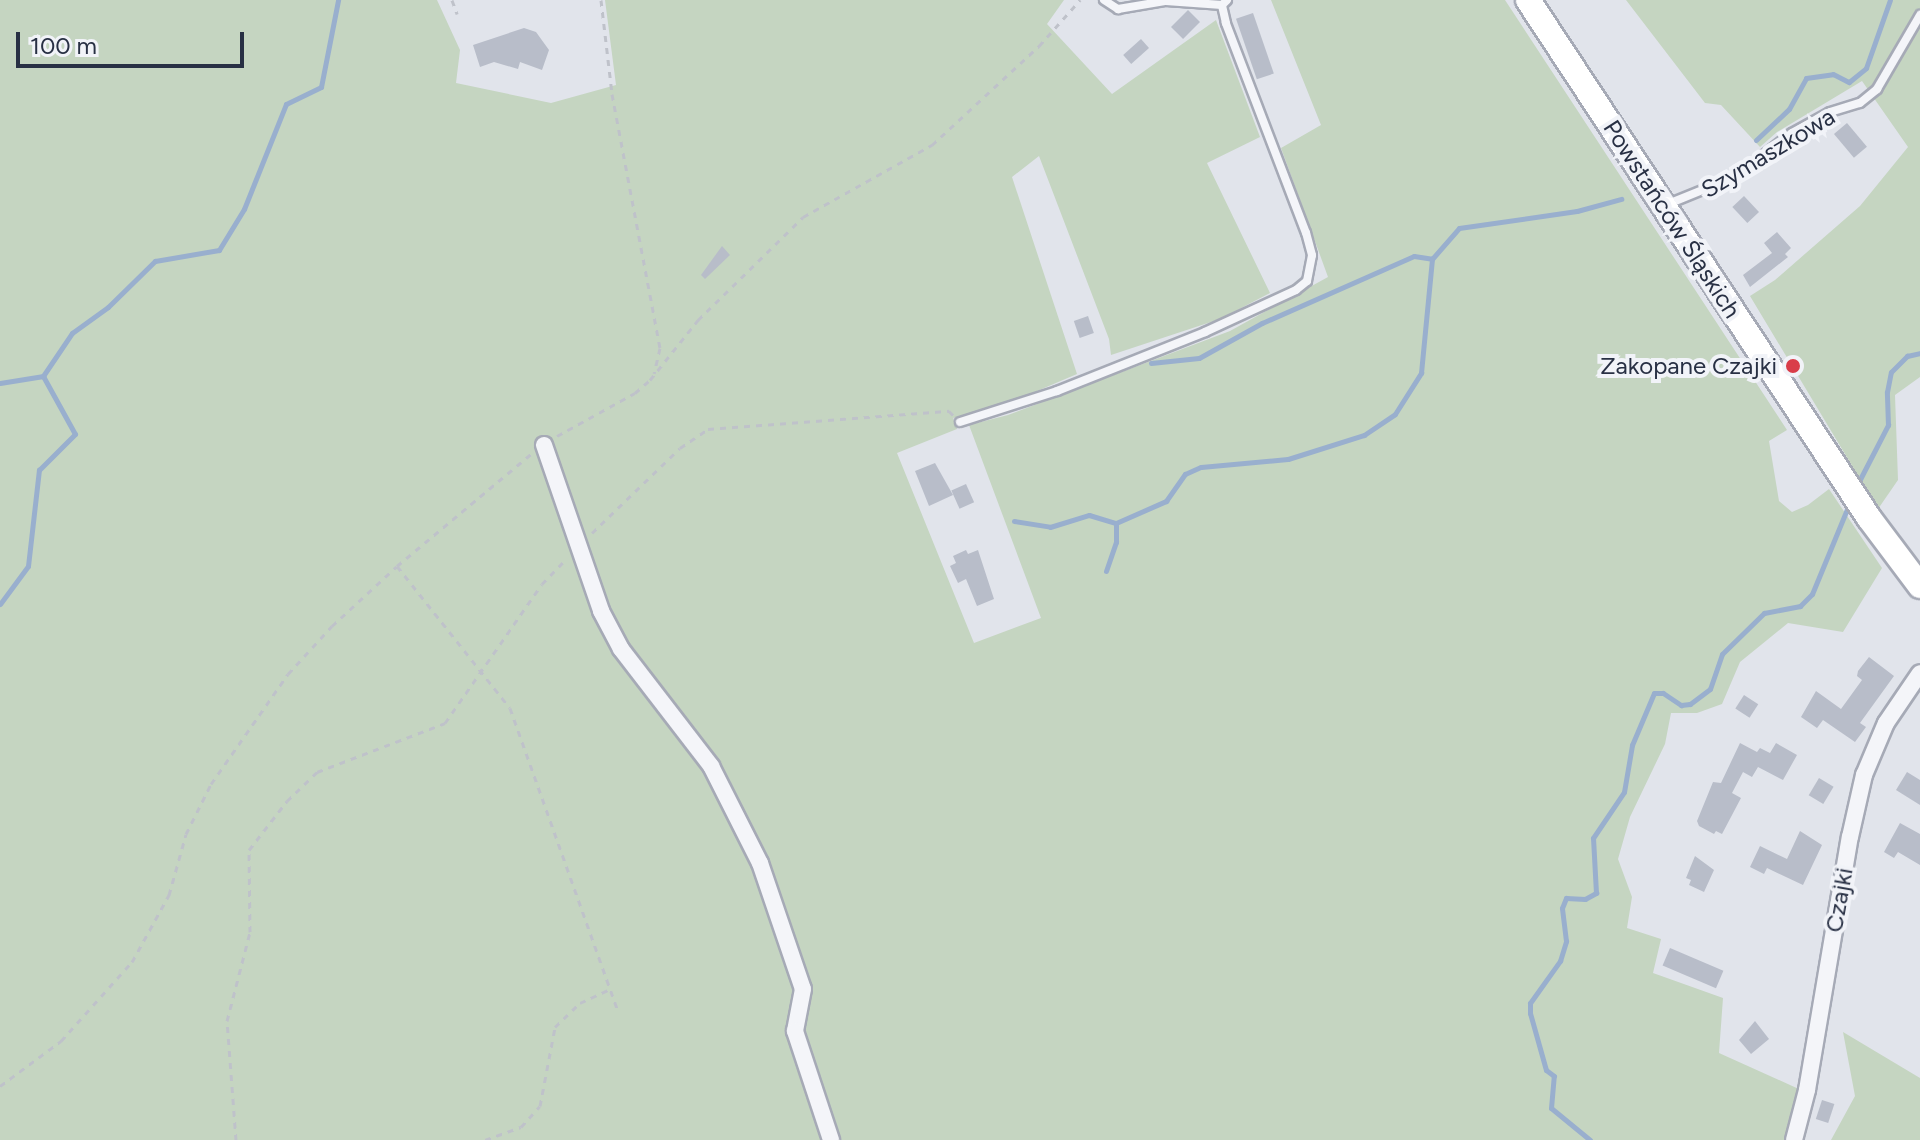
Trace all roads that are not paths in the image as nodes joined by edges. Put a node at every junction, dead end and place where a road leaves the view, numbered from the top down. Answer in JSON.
{"nodes":[{"id":1,"x":1104,"y":0,"type":"edge"},
{"id":2,"x":1528,"y":0,"type":"edge"},
{"id":3,"x":1224,"y":3,"type":"edge"},
{"id":4,"x":1920,"y":15,"type":"edge"},
{"id":5,"x":1664,"y":206,"type":"junction"},
{"id":6,"x":960,"y":422,"type":"road end"},
{"id":7,"x":544,"y":445,"type":"road end"},
{"id":8,"x":1920,"y":586,"type":"edge"},
{"id":9,"x":1920,"y":673,"type":"edge"},
{"id":10,"x":831,"y":1140,"type":"edge"},
{"id":11,"x":1794,"y":1140,"type":"edge"}],
"edges":[{"from":1,"to":3,"type":"lane"},
{"from":2,"to":5,"type":"street","name":"Powstańców Śląskich"},
{"from":3,"to":6,"type":"lane"},
{"from":4,"to":5,"type":"lane","name":"Szymaszkowa"},
{"from":5,"to":8,"type":"street","name":"Powstańców Śląskich"},
{"from":7,"to":10,"type":"street"},
{"from":9,"to":11,"type":"street","name":"Czajki"}]}
